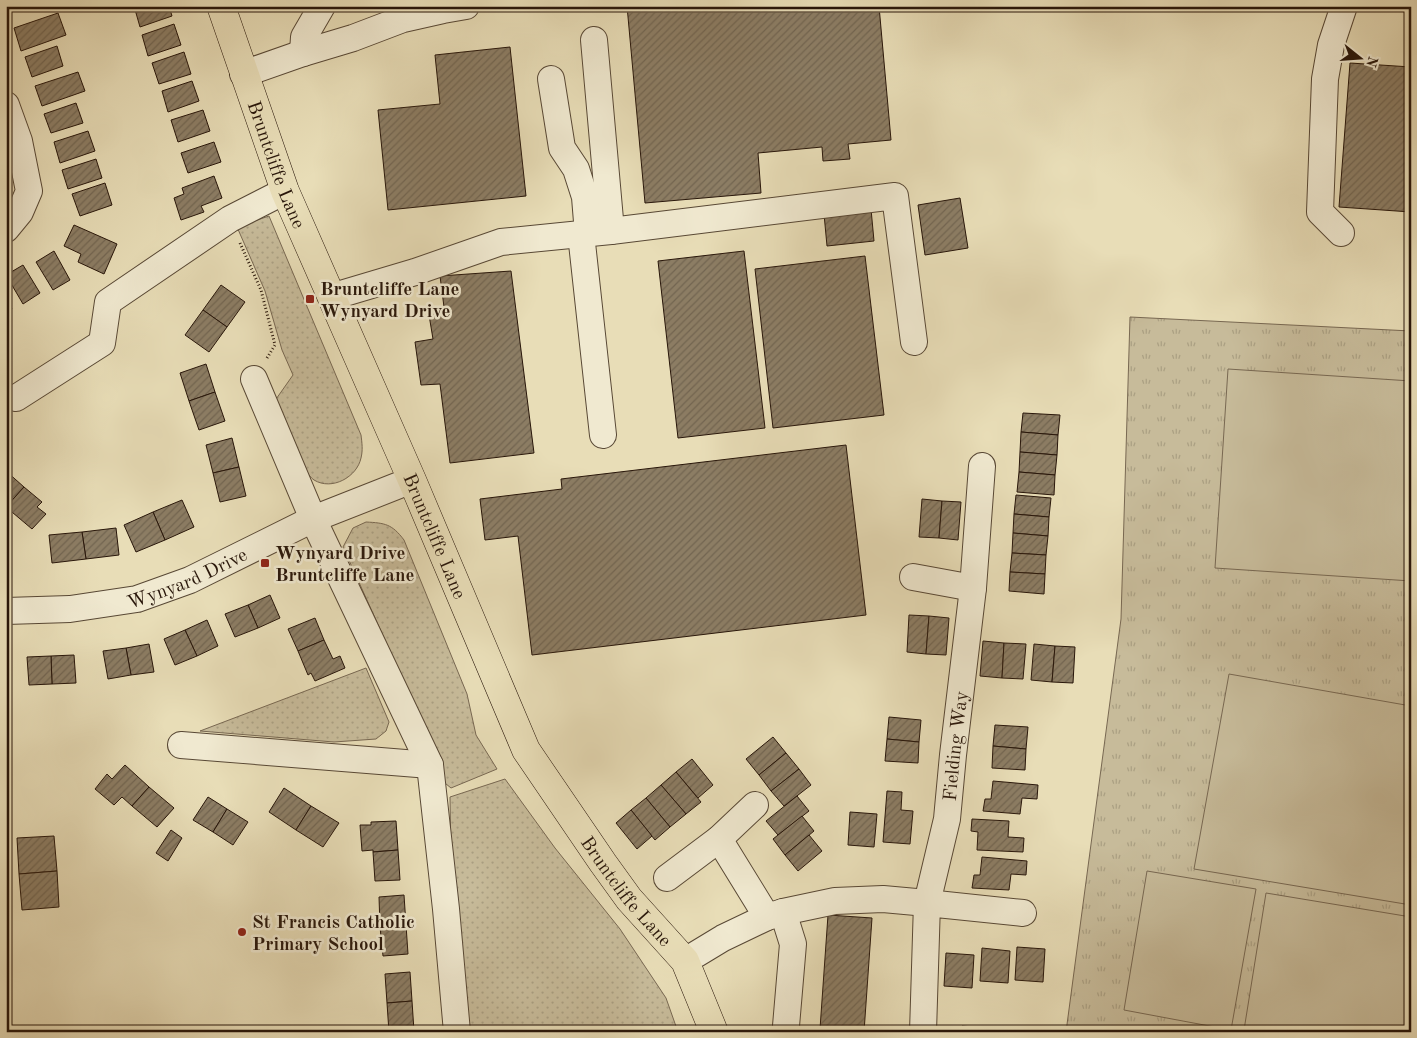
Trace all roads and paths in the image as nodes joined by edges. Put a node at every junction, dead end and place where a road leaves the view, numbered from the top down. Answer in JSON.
{"nodes":[{"id":1,"x":221,"y":6,"type":"edge"},
{"id":2,"x":322,"y":6,"type":"edge"},
{"id":3,"x":466,"y":6,"type":"edge"},
{"id":4,"x":1344,"y":6,"type":"edge"},
{"id":5,"x":412,"y":13,"type":"edge"},
{"id":6,"x":594,"y":40,"type":"dead end"},
{"id":7,"x":303,"y":53,"type":"junction"},
{"id":8,"x":243,"y":74,"type":"junction"},
{"id":9,"x":551,"y":80,"type":"dead end"},
{"id":10,"x":6,"y":105,"type":"edge"},
{"id":11,"x":285,"y":191,"type":"junction"},
{"id":12,"x":230,"y":219,"type":"junction"},
{"id":13,"x":6,"y":229,"type":"edge"},
{"id":14,"x":593,"y":233,"type":"junction"},
{"id":15,"x":1341,"y":233,"type":"dead end"},
{"id":16,"x":331,"y":296,"type":"junction"},
{"id":17,"x":914,"y":342,"type":"dead end"},
{"id":18,"x":254,"y":379,"type":"joint"},
{"id":19,"x":16,"y":398,"type":"dead end"},
{"id":20,"x":603,"y":435,"type":"dead end"},
{"id":21,"x":982,"y":466,"type":"dead end"},
{"id":22,"x":412,"y":480,"type":"junction"},
{"id":23,"x":314,"y":519,"type":"junction"},
{"id":24,"x":913,"y":577,"type":"dead end"},
{"id":25,"x":973,"y":588,"type":"junction"},
{"id":26,"x":6,"y":611,"type":"edge"},
{"id":27,"x":181,"y":745,"type":"dead end"},
{"id":28,"x":430,"y":765,"type":"junction"},
{"id":29,"x":755,"y":805,"type":"dead end"},
{"id":30,"x":719,"y":839,"type":"junction"},
{"id":31,"x":667,"y":878,"type":"dead end"},
{"id":32,"x":927,"y":903,"type":"junction"},
{"id":33,"x":1024,"y":913,"type":"dead end"},
{"id":34,"x":775,"y":915,"type":"junction"},
{"id":35,"x":685,"y":961,"type":"junction"},
{"id":36,"x":786,"y":1026,"type":"dead end"},
{"id":37,"x":456,"y":1032,"type":"edge"},
{"id":38,"x":714,"y":1032,"type":"edge"},
{"id":39,"x":923,"y":1032,"type":"edge"}],
"edges":[{"from":1,"to":8,"type":"main road","name":"Bruntcliffe Lane"},
{"from":2,"to":7,"type":"street"},
{"from":3,"to":5,"type":"street"},
{"from":4,"to":15,"type":"street"},
{"from":5,"to":7,"type":"street"},
{"from":6,"to":14,"type":"street"},
{"from":7,"to":8,"type":"street"},
{"from":8,"to":11,"type":"main road","name":"Bruntcliffe Lane"},
{"from":9,"to":14,"type":"street"},
{"from":10,"to":13,"type":"street"},
{"from":11,"to":12,"type":"street"},
{"from":11,"to":16,"type":"main road","name":"Bruntcliffe Lane"},
{"from":12,"to":18,"type":"path"},
{"from":12,"to":19,"type":"street"},
{"from":14,"to":16,"type":"street"},
{"from":14,"to":17,"type":"street"},
{"from":14,"to":20,"type":"street"},
{"from":16,"to":22,"type":"main road","name":"Bruntcliffe Lane"},
{"from":18,"to":23,"type":"street"},
{"from":21,"to":25,"type":"street","name":"Fielding Way"},
{"from":22,"to":23,"type":"street","name":"Wynyard Drive"},
{"from":22,"to":35,"type":"main road","name":"Bruntcliffe Lane"},
{"from":23,"to":26,"type":"street","name":"Wynyard Drive"},
{"from":23,"to":28,"type":"street"},
{"from":24,"to":25,"type":"street"},
{"from":25,"to":32,"type":"street","name":"Fielding Way"},
{"from":27,"to":28,"type":"street"},
{"from":28,"to":37,"type":"street"},
{"from":29,"to":30,"type":"street"},
{"from":30,"to":31,"type":"street"},
{"from":30,"to":34,"type":"street"},
{"from":32,"to":33,"type":"street"},
{"from":32,"to":34,"type":"street"},
{"from":32,"to":39,"type":"street","name":"Fielding Way"},
{"from":34,"to":35,"type":"street"},
{"from":34,"to":36,"type":"street"},
{"from":35,"to":38,"type":"main road","name":"Bruntcliffe Lane"}]}
